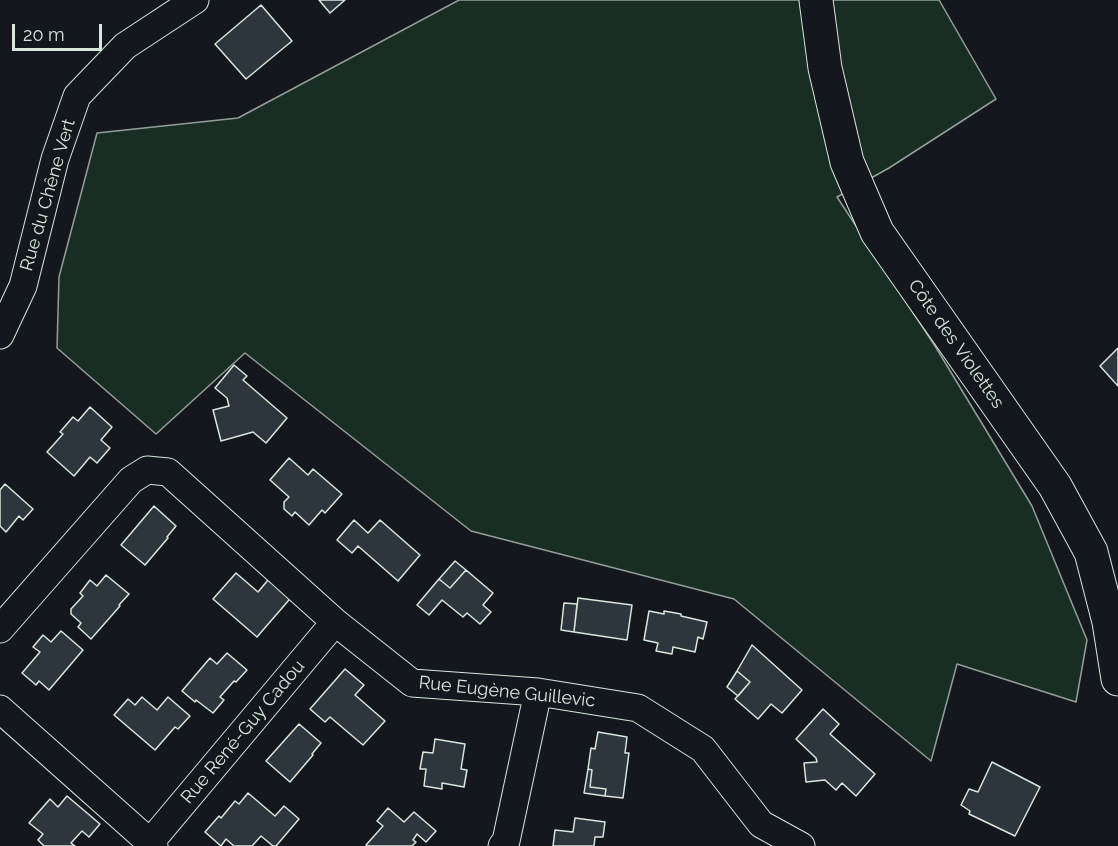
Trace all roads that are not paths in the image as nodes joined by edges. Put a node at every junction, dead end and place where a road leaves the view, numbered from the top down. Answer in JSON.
{"nodes":[{"id":1,"x":195,"y":0,"type":"edge"},
{"id":2,"x":816,"y":0,"type":"edge"},
{"id":3,"x":0,"y":335,"type":"edge"},
{"id":4,"x":335,"y":622,"type":"junction"},
{"id":5,"x":0,"y":629,"type":"edge"},
{"id":6,"x":1118,"y":679,"type":"edge"},
{"id":7,"x":538,"y":692,"type":"junction"},
{"id":8,"x":0,"y":709,"type":"edge"},
{"id":9,"x":151,"y":845,"type":"edge"},
{"id":10,"x":502,"y":846,"type":"edge"},
{"id":11,"x":801,"y":846,"type":"edge"}],
"edges":[{"from":1,"to":3,"type":"street","name":"Rue du Chêne Vert"},
{"from":2,"to":6,"type":"street","name":"Côte des Violettes"},
{"from":4,"to":5,"type":"street","name":"Rue Eugène Guillevic"},
{"from":4,"to":7,"type":"street","name":"Rue Eugène Guillevic"},
{"from":4,"to":9,"type":"street","name":"Rue René-Guy Cadou"},
{"from":7,"to":10,"type":"street"},
{"from":7,"to":11,"type":"street","name":"Rue Eugène Guillevic"},
{"from":8,"to":9,"type":"street","name":"Rue René-Guy Cadou"}]}
